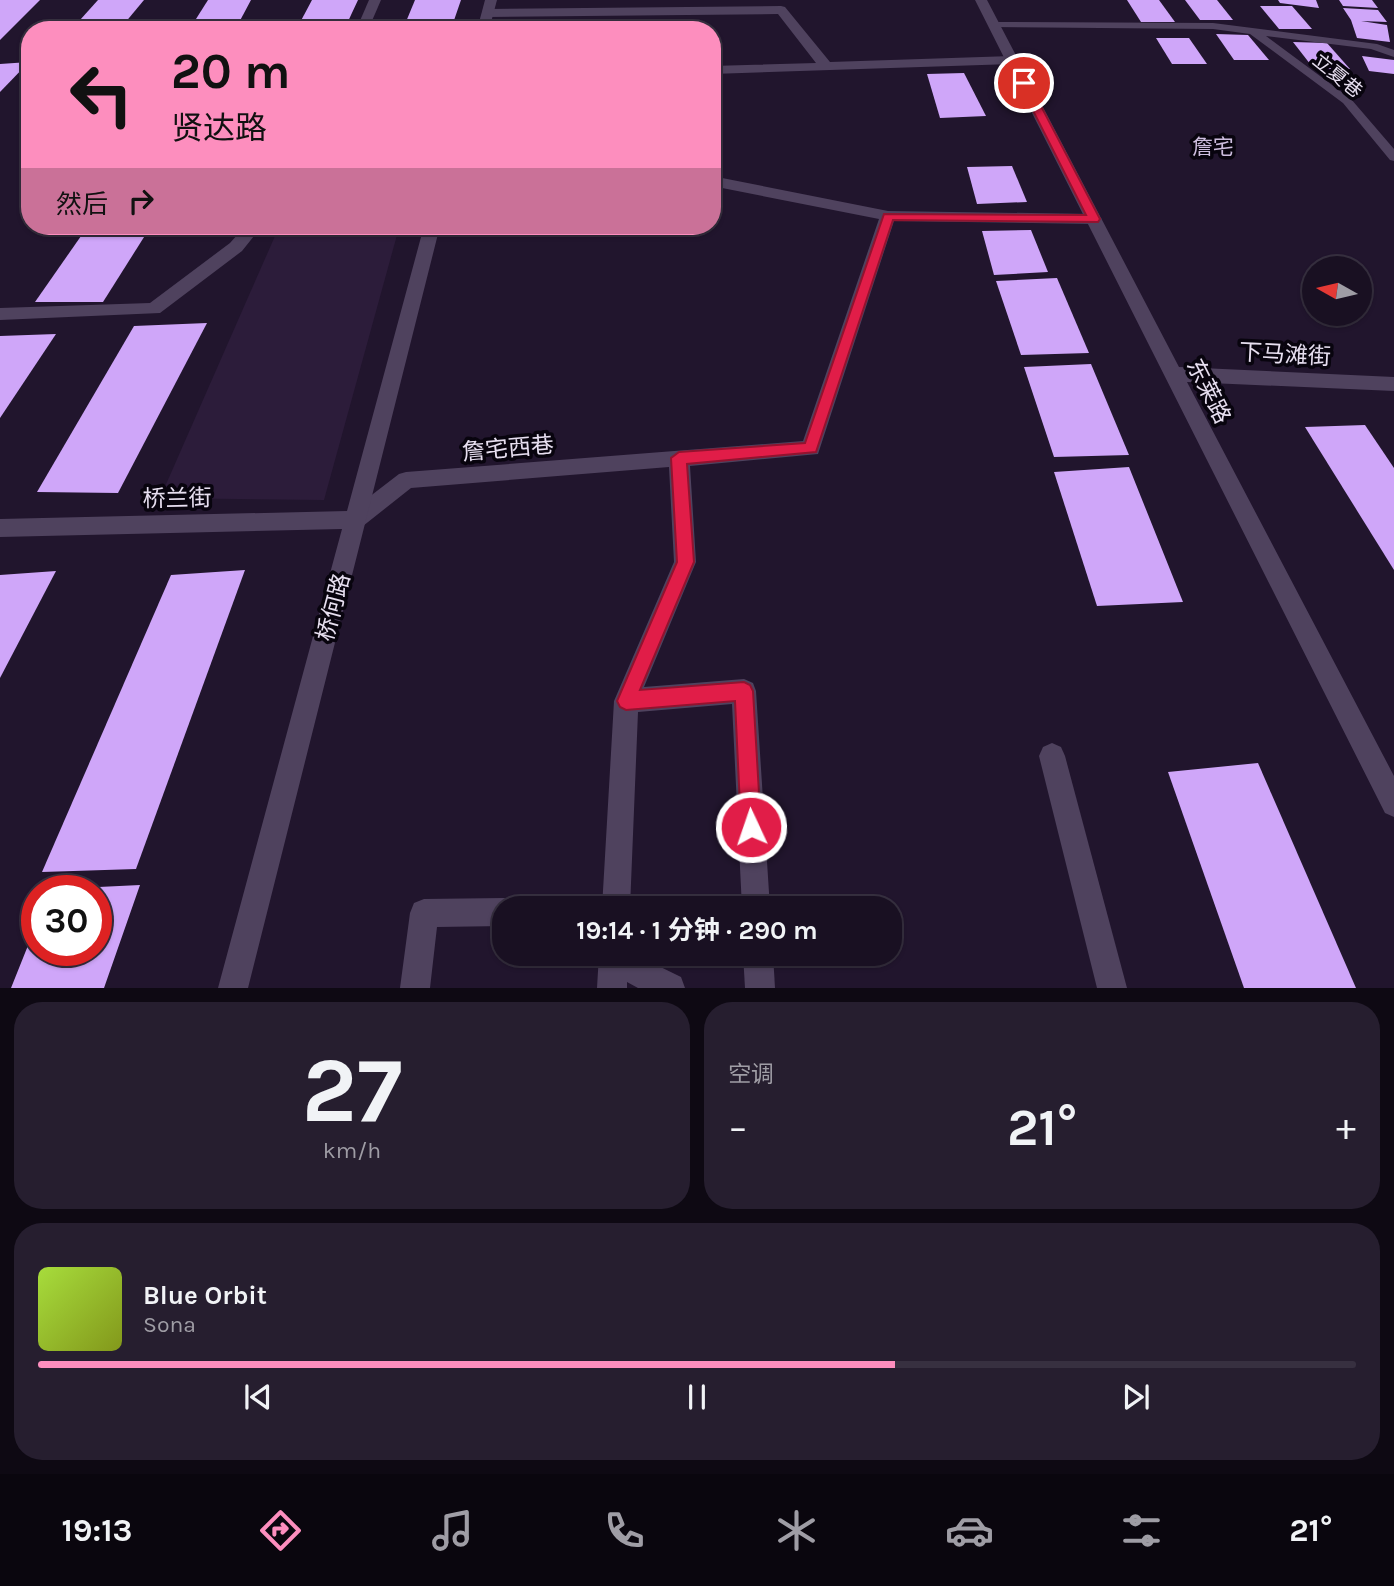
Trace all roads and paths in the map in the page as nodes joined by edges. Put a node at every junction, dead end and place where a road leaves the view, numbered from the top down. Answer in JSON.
{"nodes":[{"id":1,"x":374,"y":0,"type":"edge"},
{"id":2,"x":981,"y":0,"type":"edge"},
{"id":3,"x":489,"y":6,"type":"edge"},
{"id":4,"x":366,"y":21,"type":"edge"},
{"id":5,"x":994,"y":25,"type":"junction"},
{"id":6,"x":1251,"y":30,"type":"junction"},
{"id":7,"x":1394,"y":54,"type":"edge"},
{"id":8,"x":1012,"y":60,"type":"junction"},
{"id":9,"x":826,"y":66,"type":"junction"},
{"id":10,"x":721,"y":70,"type":"edge"},
{"id":11,"x":1394,"y":157,"type":"edge"},
{"id":12,"x":721,"y":183,"type":"edge"},
{"id":13,"x":888,"y":216,"type":"junction"},
{"id":14,"x":1094,"y":219,"type":"junction"},
{"id":15,"x":246,"y":235,"type":"edge"},
{"id":16,"x":430,"y":235,"type":"edge"},
{"id":17,"x":0,"y":314,"type":"edge"},
{"id":18,"x":1173,"y":374,"type":"junction"},
{"id":19,"x":1394,"y":384,"type":"edge"},
{"id":20,"x":679,"y":458,"type":"junction"},
{"id":21,"x":355,"y":520,"type":"junction"},
{"id":22,"x":0,"y":528,"type":"edge"},
{"id":23,"x":626,"y":701,"type":"junction"},
{"id":24,"x":1052,"y":756,"type":"dead end"},
{"id":25,"x":1394,"y":804,"type":"edge"},
{"id":26,"x":617,"y":896,"type":"edge"},
{"id":27,"x":755,"y":896,"type":"edge"},
{"id":28,"x":492,"y":912,"type":"edge"},
{"id":29,"x":759,"y":966,"type":"edge"},
{"id":30,"x":613,"y":967,"type":"edge"},
{"id":31,"x":233,"y":988,"type":"edge"},
{"id":32,"x":415,"y":988,"type":"edge"},
{"id":33,"x":670,"y":988,"type":"edge"},
{"id":34,"x":760,"y":988,"type":"edge"},
{"id":35,"x":1112,"y":988,"type":"edge"}],
"edges":[{"from":1,"to":4,"type":"street"},
{"from":2,"to":5,"type":"street","name":"东莱路"},
{"from":3,"to":9,"type":"street"},
{"from":5,"to":6,"type":"lane"},
{"from":5,"to":8,"type":"street","name":"东莱路"},
{"from":6,"to":7,"type":"lane"},
{"from":6,"to":11,"type":"lane","name":"立夏巷"},
{"from":8,"to":9,"type":"street"},
{"from":8,"to":14,"type":"street","name":"东莱路"},
{"from":9,"to":10,"type":"street"},
{"from":12,"to":13,"type":"street"},
{"from":13,"to":14,"type":"street"},
{"from":13,"to":20,"type":"street","name":"詹宅西巷"},
{"from":14,"to":18,"type":"street","name":"东莱路"},
{"from":15,"to":17,"type":"street"},
{"from":16,"to":21,"type":"street","name":"桥何路"},
{"from":18,"to":19,"type":"street","name":"下马滩街"},
{"from":18,"to":25,"type":"street","name":"东莱路"},
{"from":20,"to":21,"type":"street","name":"詹宅西巷"},
{"from":20,"to":23,"type":"street"},
{"from":21,"to":22,"type":"street","name":"桥兰街"},
{"from":21,"to":31,"type":"street","name":"桥何路"},
{"from":23,"to":26,"type":"street"},
{"from":23,"to":27,"type":"street"},
{"from":24,"to":35,"type":"street"},
{"from":28,"to":32,"type":"street"},
{"from":29,"to":34,"type":"street"},
{"from":30,"to":33,"type":"street"}]}
